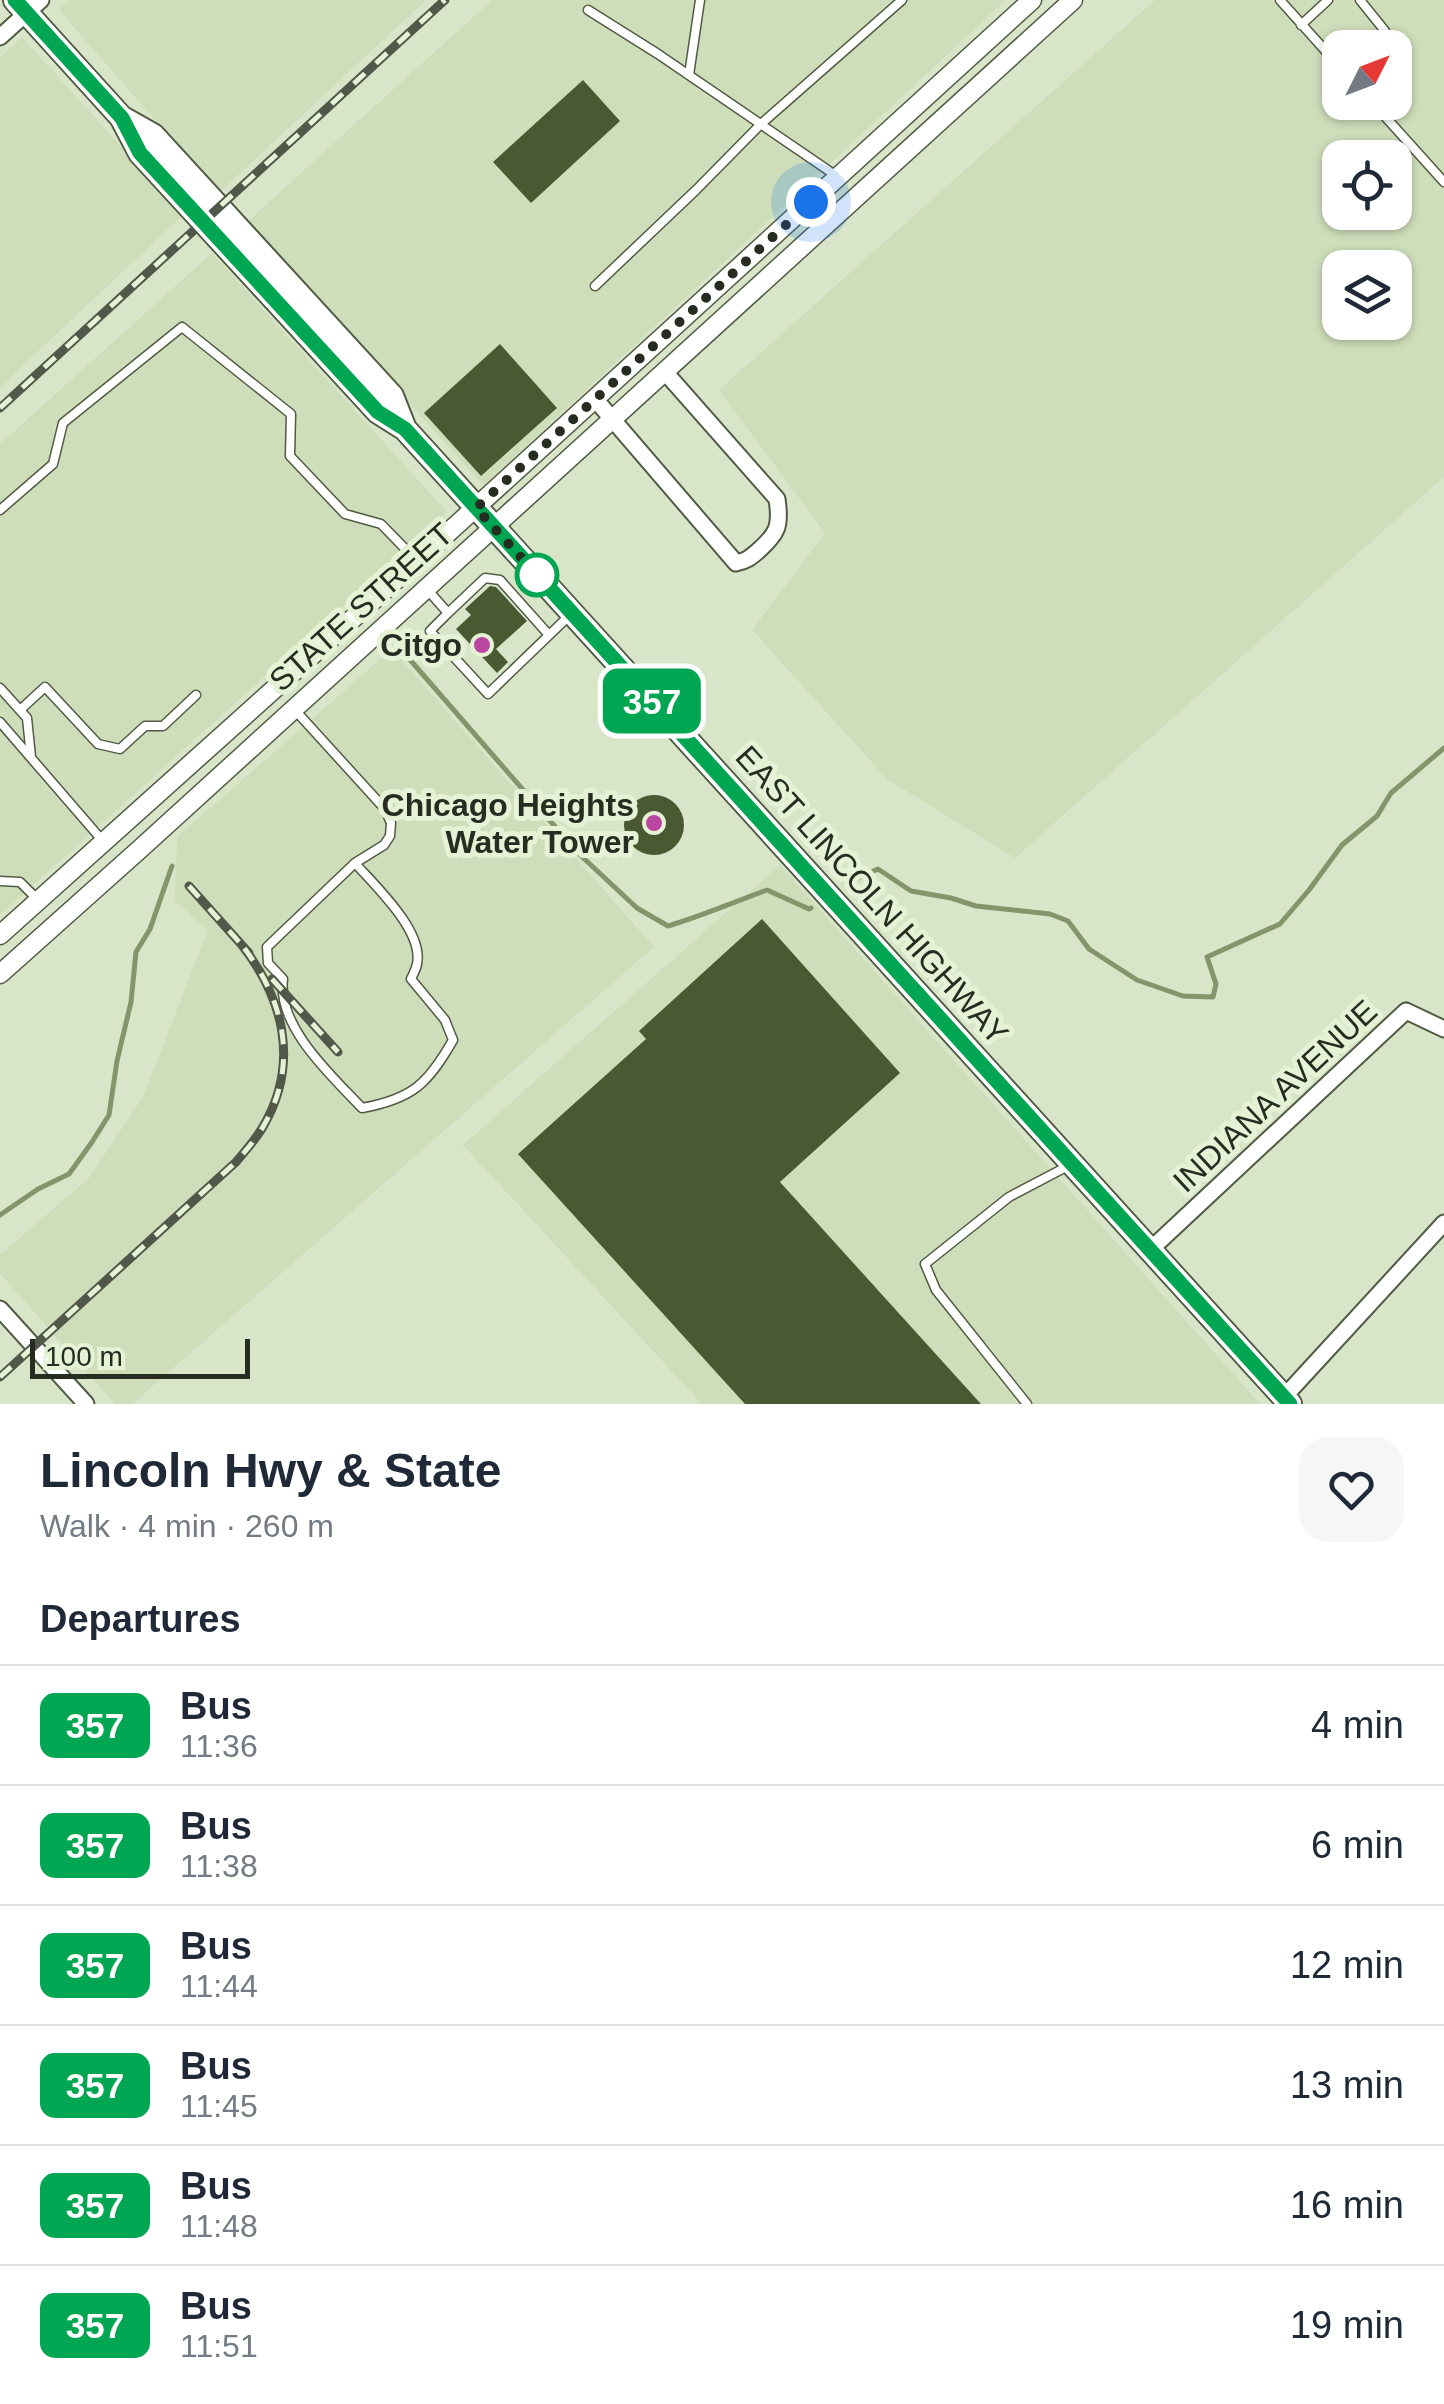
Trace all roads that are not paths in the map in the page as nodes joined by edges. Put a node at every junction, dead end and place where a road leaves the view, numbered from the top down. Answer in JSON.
{"nodes":[{"id":1,"x":700,"y":0,"type":"edge"},
{"id":2,"x":902,"y":0,"type":"edge"},
{"id":3,"x":1032,"y":0,"type":"edge"},
{"id":4,"x":1073,"y":0,"type":"edge"},
{"id":5,"x":1280,"y":0,"type":"edge"},
{"id":6,"x":1328,"y":0,"type":"edge"},
{"id":7,"x":1360,"y":0,"type":"edge"},
{"id":8,"x":28,"y":4,"type":"edge"},
{"id":9,"x":588,"y":10,"type":"dead end"},
{"id":10,"x":1301,"y":25,"type":"junction"},
{"id":11,"x":1384,"y":30,"type":"edge"},
{"id":12,"x":0,"y":38,"type":"edge"},
{"id":13,"x":1322,"y":48,"type":"edge"},
{"id":14,"x":689,"y":75,"type":"junction"},
{"id":15,"x":1388,"y":120,"type":"edge"},
{"id":16,"x":760,"y":124,"type":"junction"},
{"id":17,"x":838,"y":177,"type":"junction"},
{"id":18,"x":1444,"y":182,"type":"edge"},
{"id":19,"x":595,"y":286,"type":"dead end"},
{"id":20,"x":665,"y":372,"type":"junction"},
{"id":21,"x":595,"y":399,"type":"junction"},
{"id":22,"x":613,"y":420,"type":"junction"},
{"id":23,"x":476,"y":508,"type":"junction"},
{"id":24,"x":0,"y":510,"type":"edge"},
{"id":25,"x":494,"y":527,"type":"junction"},
{"id":26,"x":522,"y":558,"type":"junction"},
{"id":27,"x":417,"y":561,"type":"junction"},
{"id":28,"x":500,"y":580,"type":"junction"},
{"id":29,"x":426,"y":588,"type":"junction"},
{"id":30,"x":448,"y":613,"type":"junction"},
{"id":31,"x":572,"y":613,"type":"junction"},
{"id":32,"x":549,"y":635,"type":"junction"},
{"id":33,"x":0,"y":688,"type":"edge"},
{"id":34,"x":196,"y":695,"type":"dead end"},
{"id":35,"x":294,"y":709,"type":"junction"},
{"id":36,"x":20,"y":710,"type":"junction"},
{"id":37,"x":0,"y":722,"type":"edge"},
{"id":38,"x":31,"y":757,"type":"junction"},
{"id":39,"x":104,"y":842,"type":"junction"},
{"id":40,"x":355,"y":863,"type":"junction"},
{"id":41,"x":0,"y":880,"type":"edge"},
{"id":42,"x":38,"y":901,"type":"junction"},
{"id":43,"x":0,"y":936,"type":"edge"},
{"id":44,"x":0,"y":974,"type":"edge"},
{"id":45,"x":1444,"y":1029,"type":"edge"},
{"id":46,"x":1072,"y":1164,"type":"junction"},
{"id":47,"x":1444,"y":1223,"type":"edge"},
{"id":48,"x":1150,"y":1250,"type":"junction"},
{"id":49,"x":0,"y":1308,"type":"edge"},
{"id":50,"x":1287,"y":1400,"type":"edge"},
{"id":51,"x":86,"y":1404,"type":"edge"},
{"id":52,"x":1027,"y":1404,"type":"edge"}],
"edges":[{"from":1,"to":14,"type":"lane"},
{"from":2,"to":16,"type":"lane"},
{"from":3,"to":17,"type":"street","name":"STATE STREET"},
{"from":4,"to":20,"type":"street","name":"STATE STREET"},
{"from":5,"to":10,"type":"lane"},
{"from":6,"to":10,"type":"lane"},
{"from":7,"to":11,"type":"lane"},
{"from":8,"to":12,"type":"street"},
{"from":8,"to":23,"type":"main road","name":"EAST LINCOLN HIGHWAY"},
{"from":9,"to":14,"type":"lane"},
{"from":10,"to":13,"type":"lane"},
{"from":14,"to":16,"type":"lane"},
{"from":15,"to":18,"type":"lane"},
{"from":16,"to":17,"type":"lane"},
{"from":16,"to":19,"type":"lane"},
{"from":17,"to":21,"type":"street","name":"STATE STREET"},
{"from":20,"to":22,"type":"street","name":"STATE STREET"},
{"from":20,"to":22,"type":"street"},
{"from":21,"to":22,"type":"street"},
{"from":21,"to":23,"type":"street","name":"STATE STREET"},
{"from":22,"to":25,"type":"street","name":"STATE STREET"},
{"from":23,"to":25,"type":"main road","name":"EAST LINCOLN HIGHWAY"},
{"from":23,"to":27,"type":"street","name":"STATE STREET"},
{"from":24,"to":27,"type":"lane"},
{"from":25,"to":26,"type":"main road","name":"EAST LINCOLN HIGHWAY"},
{"from":25,"to":29,"type":"street","name":"STATE STREET"},
{"from":26,"to":28,"type":"lane"},
{"from":26,"to":31,"type":"main road","name":"EAST LINCOLN HIGHWAY"},
{"from":27,"to":39,"type":"street","name":"STATE STREET"},
{"from":28,"to":30,"type":"lane"},
{"from":28,"to":32,"type":"lane"},
{"from":29,"to":30,"type":"lane"},
{"from":29,"to":35,"type":"street","name":"STATE STREET"},
{"from":30,"to":32,"type":"lane"},
{"from":31,"to":32,"type":"lane"},
{"from":31,"to":46,"type":"main road","name":"EAST LINCOLN HIGHWAY"},
{"from":33,"to":36,"type":"lane"},
{"from":34,"to":36,"type":"lane"},
{"from":35,"to":40,"type":"lane"},
{"from":35,"to":44,"type":"street","name":"STATE STREET"},
{"from":36,"to":38,"type":"lane"},
{"from":37,"to":38,"type":"lane"},
{"from":38,"to":39,"type":"lane"},
{"from":39,"to":42,"type":"street","name":"STATE STREET"},
{"from":40,"to":40,"type":"lane"},
{"from":41,"to":42,"type":"lane"},
{"from":42,"to":43,"type":"street","name":"STATE STREET"},
{"from":45,"to":48,"type":"street","name":"INDIANA AVENUE"},
{"from":46,"to":48,"type":"main road","name":"EAST LINCOLN HIGHWAY"},
{"from":46,"to":52,"type":"lane"},
{"from":47,"to":50,"type":"street"},
{"from":48,"to":50,"type":"main road","name":"EAST LINCOLN HIGHWAY"},
{"from":49,"to":51,"type":"street"}]}
